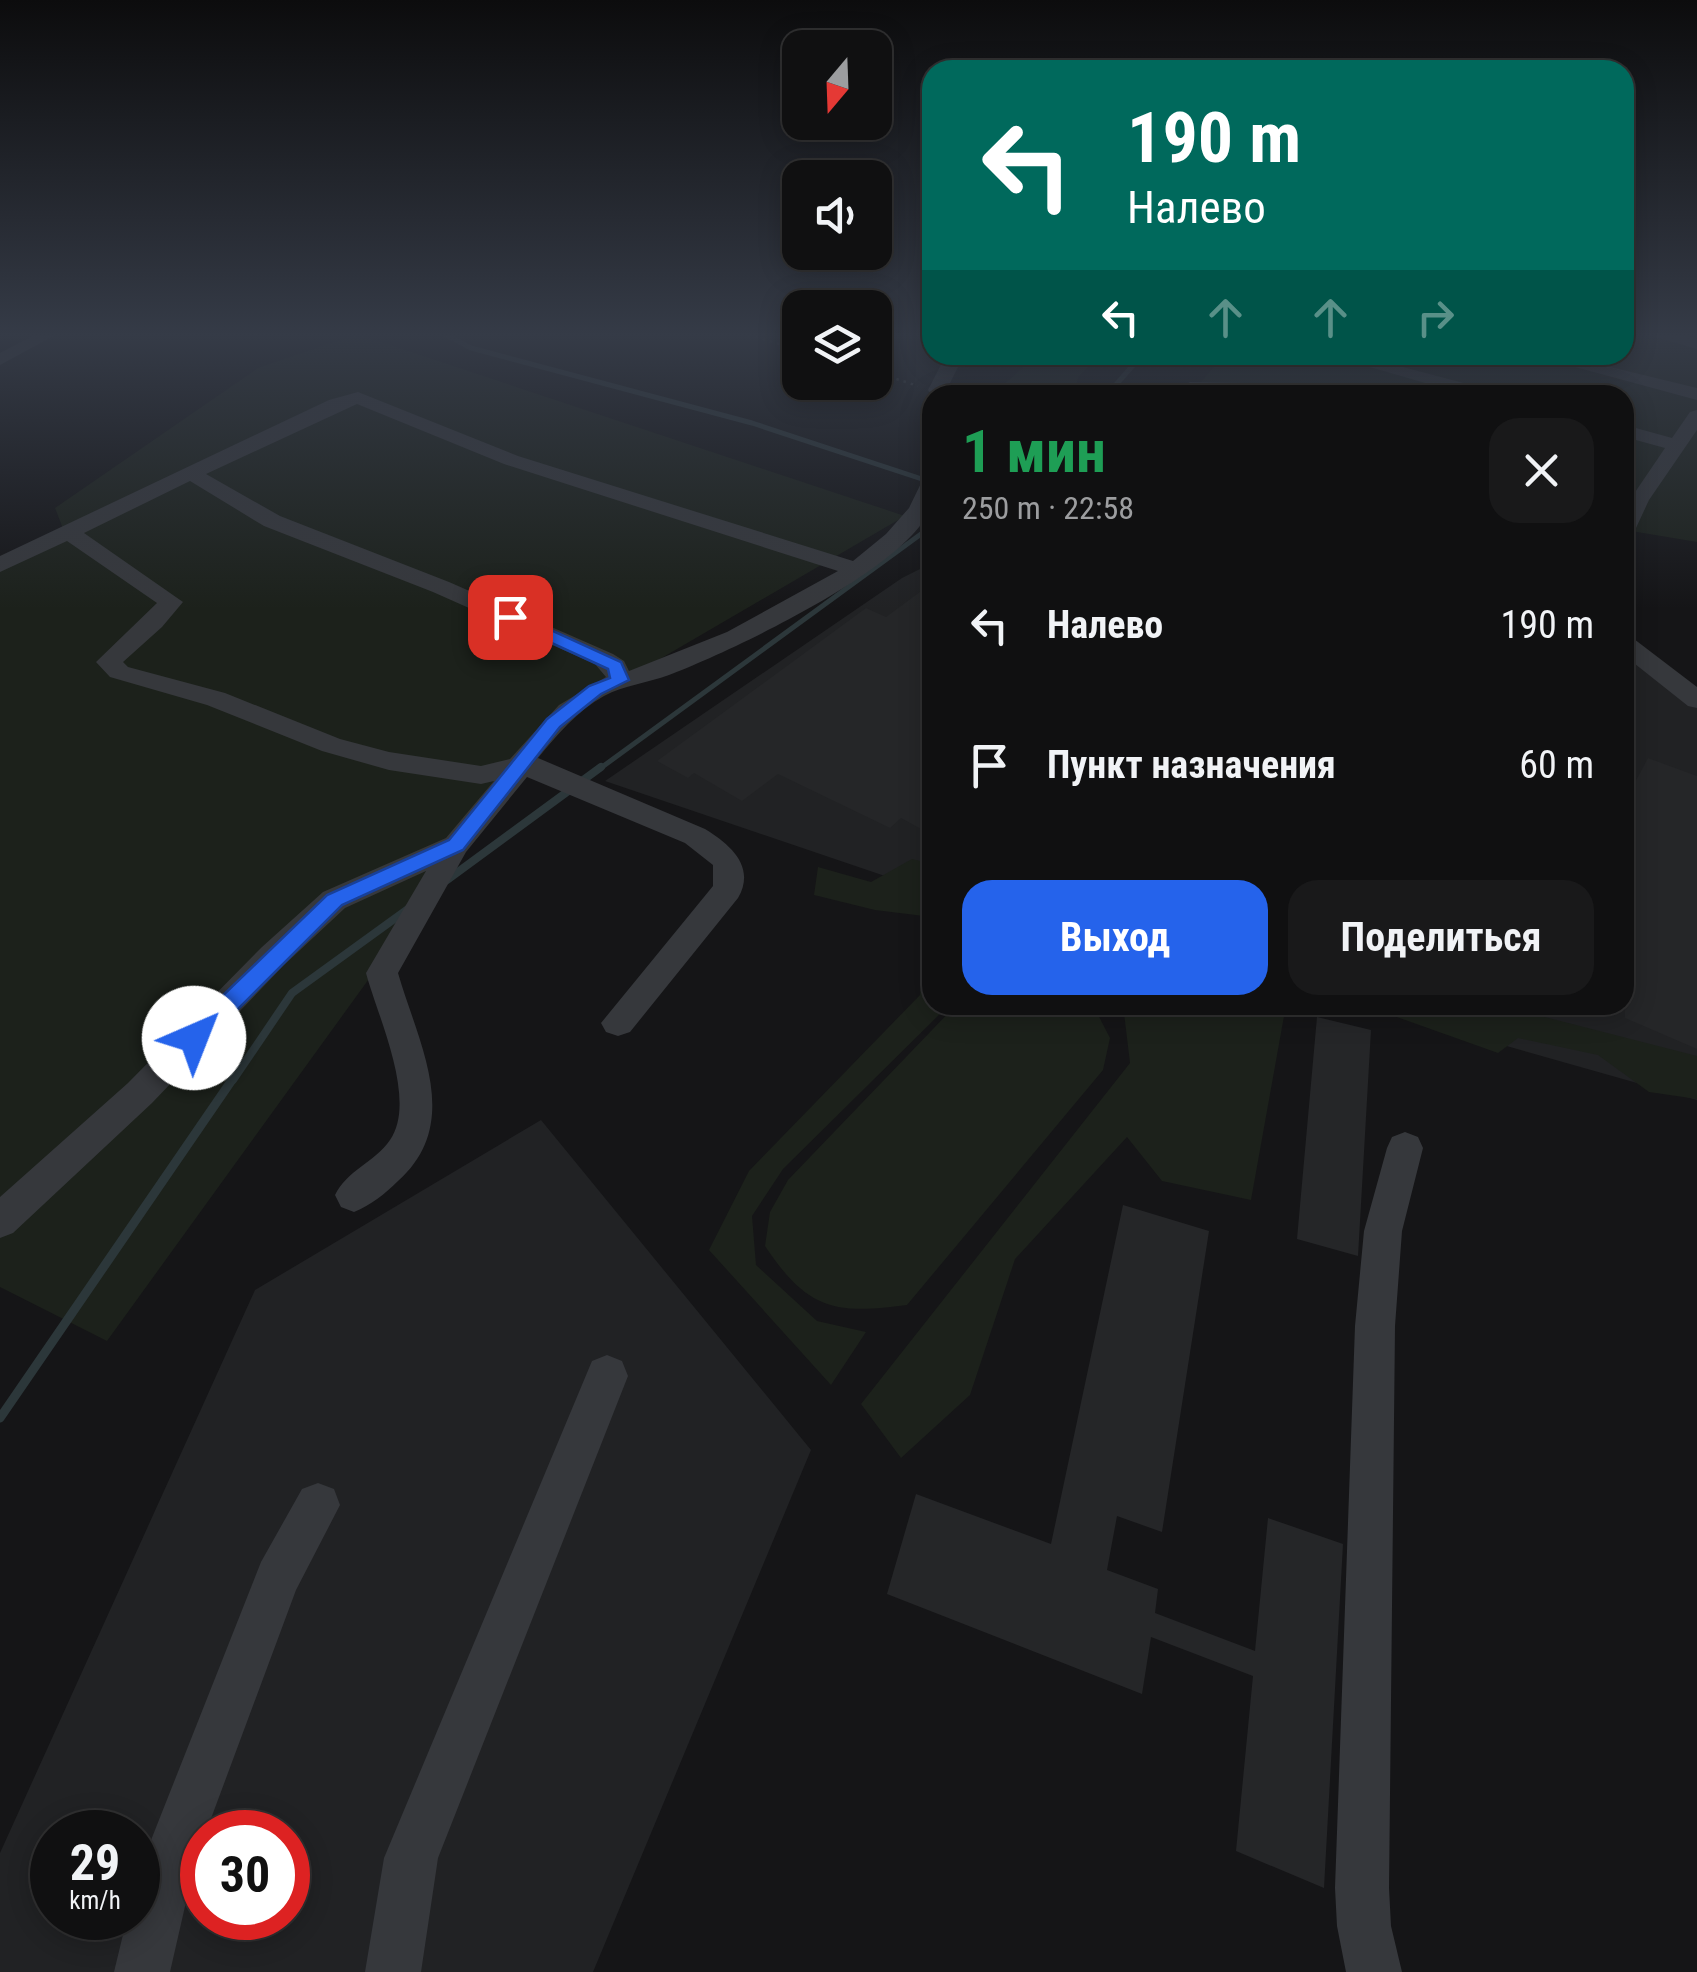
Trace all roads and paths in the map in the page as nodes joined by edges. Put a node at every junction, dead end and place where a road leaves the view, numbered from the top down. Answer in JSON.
{"nodes":[{"id":1,"x":294,"y":425,"type":"edge"},
{"id":2,"x":420,"y":425,"type":"edge"},
{"id":3,"x":1691,"y":425,"type":"edge"},
{"id":4,"x":1634,"y":434,"type":"edge"},
{"id":5,"x":1678,"y":446,"type":"junction"},
{"id":6,"x":194,"y":475,"type":"junction"},
{"id":7,"x":1634,"y":496,"type":"edge"},
{"id":8,"x":922,"y":504,"type":"edge"},
{"id":9,"x":69,"y":533,"type":"junction"},
{"id":10,"x":0,"y":565,"type":"edge"},
{"id":11,"x":858,"y":570,"type":"junction"},
{"id":12,"x":1634,"y":651,"type":"edge"},
{"id":13,"x":620,"y":680,"type":"junction"},
{"id":14,"x":1697,"y":700,"type":"edge"},
{"id":15,"x":522,"y":765,"type":"junction"},
{"id":16,"x":456,"y":845,"type":"junction"},
{"id":17,"x":618,"y":1023,"type":"dead end"},
{"id":18,"x":1405,"y":1148,"type":"dead end"},
{"id":19,"x":354,"y":1195,"type":"dead end"},
{"id":20,"x":0,"y":1222,"type":"edge"},
{"id":21,"x":608,"y":1376,"type":"dead end"},
{"id":22,"x":318,"y":1505,"type":"dead end"},
{"id":23,"x":142,"y":1972,"type":"edge"},
{"id":24,"x":394,"y":1972,"type":"edge"},
{"id":25,"x":1374,"y":1972,"type":"edge"}],
"edges":[{"from":1,"to":6,"type":"street"},
{"from":2,"to":11,"type":"street"},
{"from":3,"to":5,"type":"street"},
{"from":4,"to":5,"type":"street"},
{"from":5,"to":7,"type":"street"},
{"from":6,"to":9,"type":"street"},
{"from":6,"to":13,"type":"street"},
{"from":8,"to":11,"type":"street"},
{"from":9,"to":10,"type":"street"},
{"from":9,"to":15,"type":"street"},
{"from":11,"to":13,"type":"street"},
{"from":12,"to":14,"type":"street"},
{"from":13,"to":15,"type":"street"},
{"from":15,"to":16,"type":"street"},
{"from":15,"to":17,"type":"street"},
{"from":16,"to":19,"type":"street"},
{"from":16,"to":20,"type":"street"},
{"from":18,"to":25,"type":"street"},
{"from":21,"to":24,"type":"street"},
{"from":22,"to":23,"type":"street"}]}
